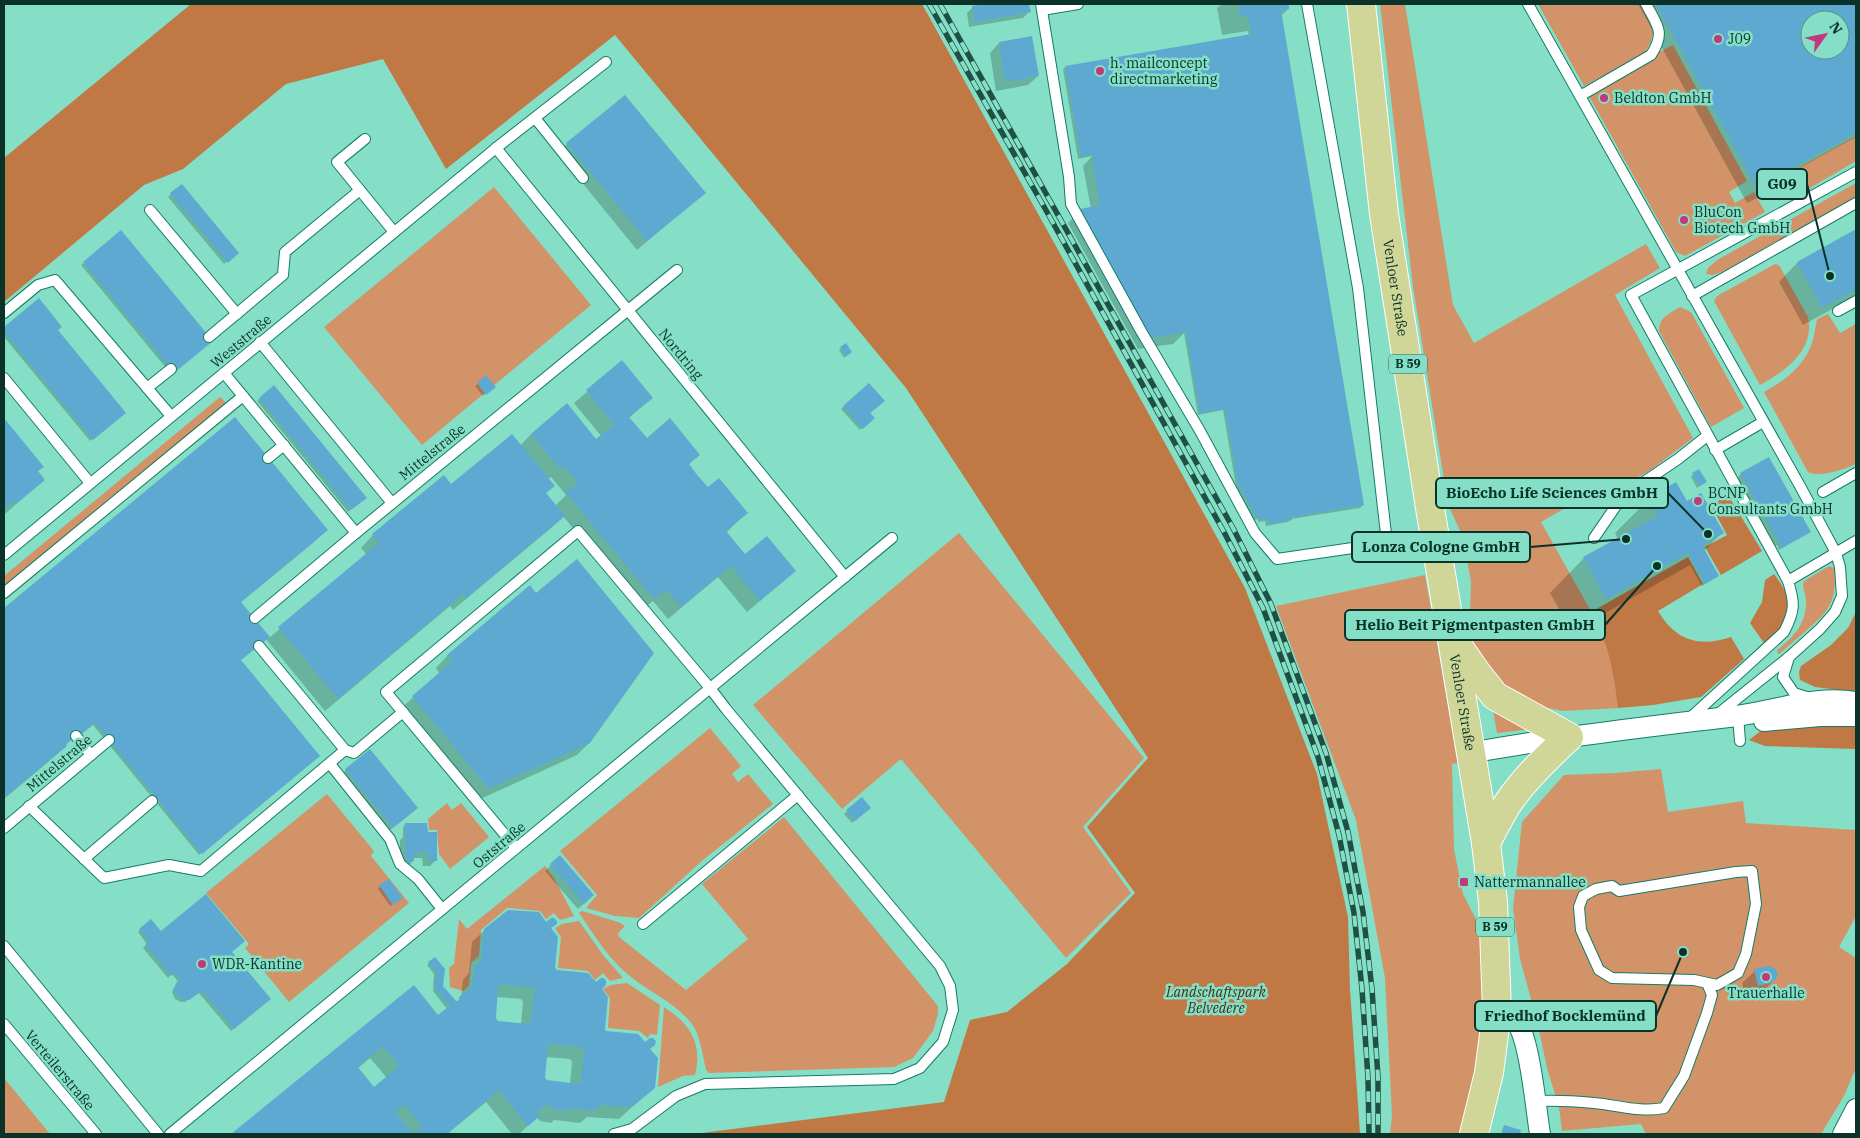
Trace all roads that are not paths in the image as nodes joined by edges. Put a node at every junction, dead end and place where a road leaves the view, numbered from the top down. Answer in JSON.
{"nodes":[{"id":1,"x":1078,"y":4,"type":"edge"},
{"id":2,"x":1307,"y":4,"type":"edge"},
{"id":3,"x":1342,"y":4,"type":"edge"},
{"id":4,"x":1361,"y":4,"type":"edge"},
{"id":5,"x":1528,"y":4,"type":"edge"},
{"id":6,"x":1646,"y":4,"type":"edge"},
{"id":7,"x":1041,"y":7,"type":"edge"},
{"id":8,"x":606,"y":62,"type":"dead end"},
{"id":9,"x":1580,"y":96,"type":"junction"},
{"id":10,"x":535,"y":118,"type":"junction"},
{"id":11,"x":365,"y":139,"type":"dead end"},
{"id":12,"x":496,"y":148,"type":"junction"},
{"id":13,"x":1856,"y":172,"type":"edge"},
{"id":14,"x":583,"y":178,"type":"dead end"},
{"id":15,"x":360,"y":190,"type":"junction"},
{"id":16,"x":1856,"y":204,"type":"edge"},
{"id":17,"x":150,"y":210,"type":"dead end"},
{"id":18,"x":1384,"y":214,"type":"junction"},
{"id":19,"x":394,"y":232,"type":"junction"},
{"id":20,"x":677,"y":270,"type":"dead end"},
{"id":21,"x":1677,"y":271,"type":"junction"},
{"id":22,"x":1692,"y":296,"type":"junction"},
{"id":23,"x":1856,"y":301,"type":"edge"},
{"id":24,"x":628,"y":310,"type":"junction"},
{"id":25,"x":1838,"y":311,"type":"dead end"},
{"id":26,"x":4,"y":313,"type":"edge"},
{"id":27,"x":237,"y":314,"type":"junction"},
{"id":28,"x":209,"y":337,"type":"dead end"},
{"id":29,"x":260,"y":342,"type":"junction"},
{"id":30,"x":170,"y":368,"type":"dead end"},
{"id":31,"x":224,"y":373,"type":"junction"},
{"id":32,"x":4,"y":378,"type":"edge"},
{"id":33,"x":147,"y":388,"type":"junction"},
{"id":34,"x":243,"y":396,"type":"junction"},
{"id":35,"x":171,"y":416,"type":"junction"},
{"id":36,"x":1763,"y":422,"type":"junction"},
{"id":37,"x":1707,"y":436,"type":"junction"},
{"id":38,"x":284,"y":445,"type":"junction"},
{"id":39,"x":1715,"y":450,"type":"junction"},
{"id":40,"x":268,"y":458,"type":"dead end"},
{"id":41,"x":1856,"y":473,"type":"edge"},
{"id":42,"x":90,"y":483,"type":"junction"},
{"id":43,"x":1823,"y":492,"type":"dead end"},
{"id":44,"x":392,"y":503,"type":"junction"},
{"id":45,"x":356,"y":533,"type":"junction"},
{"id":46,"x":892,"y":538,"type":"dead end"},
{"id":47,"x":1594,"y":538,"type":"dead end"},
{"id":48,"x":1856,"y":541,"type":"edge"},
{"id":49,"x":1836,"y":553,"type":"junction"},
{"id":50,"x":4,"y":555,"type":"edge"},
{"id":51,"x":845,"y":577,"type":"junction"},
{"id":52,"x":1788,"y":580,"type":"junction"},
{"id":53,"x":4,"y":593,"type":"edge"},
{"id":54,"x":255,"y":618,"type":"dead end"},
{"id":55,"x":1451,"y":636,"type":"junction"},
{"id":56,"x":259,"y":646,"type":"dead end"},
{"id":57,"x":1789,"y":657,"type":"junction"},
{"id":58,"x":710,"y":688,"type":"junction"},
{"id":59,"x":1818,"y":701,"type":"junction"},
{"id":60,"x":1856,"y":702,"type":"edge"},
{"id":61,"x":403,"y":712,"type":"junction"},
{"id":62,"x":1738,"y":716,"type":"junction"},
{"id":63,"x":1856,"y":716,"type":"edge"},
{"id":64,"x":1714,"y":718,"type":"junction"},
{"id":65,"x":1686,"y":722,"type":"junction"},
{"id":66,"x":76,"y":736,"type":"dead end"},
{"id":67,"x":1569,"y":737,"type":"junction"},
{"id":68,"x":108,"y":740,"type":"dead end"},
{"id":69,"x":1740,"y":741,"type":"dead end"},
{"id":70,"x":346,"y":750,"type":"junction"},
{"id":71,"x":1469,"y":753,"type":"junction"},
{"id":72,"x":91,"y":755,"type":"junction"},
{"id":73,"x":330,"y":764,"type":"junction"},
{"id":74,"x":798,"y":795,"type":"junction"},
{"id":75,"x":152,"y":801,"type":"dead end"},
{"id":76,"x":30,"y":806,"type":"junction"},
{"id":77,"x":4,"y":828,"type":"edge"},
{"id":78,"x":1486,"y":844,"type":"junction"},
{"id":79,"x":516,"y":848,"type":"junction"},
{"id":80,"x":84,"y":859,"type":"junction"},
{"id":81,"x":442,"y":909,"type":"junction"},
{"id":82,"x":643,"y":924,"type":"dead end"},
{"id":83,"x":4,"y":946,"type":"edge"},
{"id":84,"x":1707,"y":983,"type":"junction"},
{"id":85,"x":1497,"y":1011,"type":"junction"},
{"id":86,"x":4,"y":1024,"type":"edge"},
{"id":87,"x":1535,"y":1101,"type":"junction"},
{"id":88,"x":1856,"y":1109,"type":"edge"},
{"id":89,"x":96,"y":1134,"type":"edge"},
{"id":90,"x":158,"y":1134,"type":"edge"},
{"id":91,"x":170,"y":1134,"type":"edge"},
{"id":92,"x":614,"y":1134,"type":"edge"},
{"id":93,"x":1474,"y":1134,"type":"edge"},
{"id":94,"x":1540,"y":1134,"type":"edge"},
{"id":95,"x":1844,"y":1134,"type":"edge"}],
"edges":[{"from":1,"to":7,"type":"lane"},
{"from":2,"to":7,"type":"lane"},
{"from":3,"to":18,"type":"main road","name":"Venloer Straße","number":"B 59"},
{"from":4,"to":18,"type":"main road","name":"Venloer Straße","number":"B 59"},
{"from":5,"to":9,"type":"lane"},
{"from":6,"to":9,"type":"lane"},
{"from":8,"to":10,"type":"lane","name":"Weststraße"},
{"from":9,"to":21,"type":"lane"},
{"from":10,"to":12,"type":"lane","name":"Weststraße"},
{"from":10,"to":14,"type":"lane"},
{"from":11,"to":15,"type":"lane"},
{"from":12,"to":19,"type":"lane","name":"Weststraße"},
{"from":12,"to":24,"type":"lane","name":"Nordring"},
{"from":13,"to":21,"type":"lane"},
{"from":15,"to":19,"type":"lane"},
{"from":15,"to":27,"type":"lane"},
{"from":16,"to":22,"type":"lane"},
{"from":17,"to":27,"type":"lane"},
{"from":18,"to":55,"type":"main road","name":"Venloer Straße","number":"B 59"},
{"from":19,"to":29,"type":"lane","name":"Weststraße"},
{"from":20,"to":24,"type":"lane","name":"Mittelstraße"},
{"from":21,"to":22,"type":"lane"},
{"from":21,"to":37,"type":"lane"},
{"from":22,"to":36,"type":"lane"},
{"from":23,"to":25,"type":"lane"},
{"from":24,"to":44,"type":"lane","name":"Mittelstraße"},
{"from":24,"to":51,"type":"lane","name":"Nordring"},
{"from":26,"to":33,"type":"lane"},
{"from":27,"to":28,"type":"lane"},
{"from":29,"to":31,"type":"lane","name":"Weststraße"},
{"from":29,"to":44,"type":"lane"},
{"from":30,"to":33,"type":"lane"},
{"from":31,"to":34,"type":"lane"},
{"from":31,"to":35,"type":"lane","name":"Weststraße"},
{"from":32,"to":42,"type":"lane"},
{"from":33,"to":35,"type":"lane"},
{"from":34,"to":38,"type":"lane"},
{"from":34,"to":53,"type":"lane"},
{"from":35,"to":42,"type":"lane","name":"Weststraße"},
{"from":36,"to":39,"type":"lane"},
{"from":36,"to":49,"type":"lane"},
{"from":37,"to":39,"type":"lane"},
{"from":37,"to":47,"type":"lane"},
{"from":38,"to":40,"type":"lane"},
{"from":38,"to":45,"type":"lane"},
{"from":39,"to":52,"type":"lane"},
{"from":41,"to":43,"type":"lane"},
{"from":42,"to":50,"type":"lane","name":"Weststraße"},
{"from":44,"to":45,"type":"lane","name":"Mittelstraße"},
{"from":45,"to":54,"type":"lane","name":"Mittelstraße"},
{"from":46,"to":51,"type":"lane","name":"Oststraße"},
{"from":48,"to":49,"type":"lane"},
{"from":49,"to":52,"type":"lane"},
{"from":49,"to":57,"type":"lane"},
{"from":51,"to":58,"type":"lane","name":"Oststraße"},
{"from":52,"to":65,"type":"lane"},
{"from":55,"to":67,"type":"main road"},
{"from":55,"to":71,"type":"main road","name":"Venloer Straße","number":"B 59"},
{"from":56,"to":70,"type":"lane"},
{"from":57,"to":59,"type":"lane"},
{"from":57,"to":64,"type":"lane"},
{"from":58,"to":61,"type":"lane"},
{"from":58,"to":74,"type":"lane"},
{"from":58,"to":79,"type":"lane","name":"Oststraße"},
{"from":59,"to":60,"type":"street"},
{"from":59,"to":62,"type":"street"},
{"from":61,"to":70,"type":"lane"},
{"from":61,"to":79,"type":"lane"},
{"from":62,"to":63,"type":"street"},
{"from":62,"to":64,"type":"street"},
{"from":62,"to":69,"type":"lane"},
{"from":64,"to":65,"type":"street"},
{"from":65,"to":67,"type":"street"},
{"from":66,"to":72,"type":"lane"},
{"from":67,"to":71,"type":"street"},
{"from":67,"to":78,"type":"main road"},
{"from":68,"to":72,"type":"lane","name":"Mittelstraße"},
{"from":70,"to":73,"type":"lane"},
{"from":71,"to":78,"type":"main road","name":"Venloer Straße","number":"B 59"},
{"from":72,"to":76,"type":"lane","name":"Mittelstraße"},
{"from":73,"to":80,"type":"lane"},
{"from":73,"to":81,"type":"lane"},
{"from":74,"to":82,"type":"lane"},
{"from":74,"to":92,"type":"lane"},
{"from":75,"to":80,"type":"lane"},
{"from":76,"to":77,"type":"lane","name":"Mittelstraße"},
{"from":76,"to":80,"type":"lane"},
{"from":78,"to":85,"type":"main road","name":"Venloer Straße","number":"B 59"},
{"from":79,"to":81,"type":"lane","name":"Oststraße"},
{"from":81,"to":91,"type":"lane","name":"Oststraße"},
{"from":83,"to":90,"type":"lane"},
{"from":84,"to":84,"type":"lane"},
{"from":84,"to":87,"type":"lane"},
{"from":85,"to":87,"type":"street"},
{"from":85,"to":93,"type":"main road","name":"Venloer Straße","number":"B 59"},
{"from":86,"to":89,"type":"lane","name":"Verteilerstraße"},
{"from":87,"to":94,"type":"street"},
{"from":88,"to":95,"type":"street"}]}
